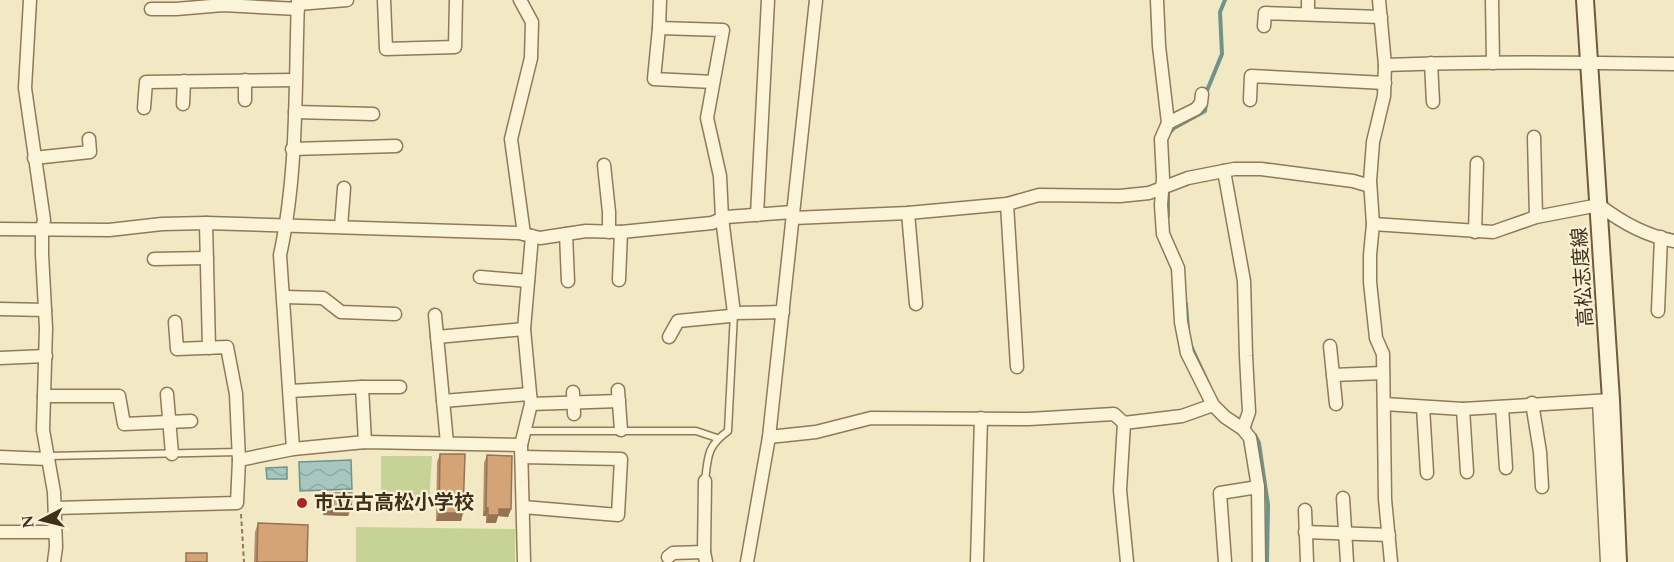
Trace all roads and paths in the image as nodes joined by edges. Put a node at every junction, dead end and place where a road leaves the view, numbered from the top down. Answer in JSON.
{"nodes":[{"id":1,"x":30,"y":0,"type":"edge"},
{"id":2,"x":347,"y":0,"type":"edge"},
{"id":3,"x":384,"y":0,"type":"edge"},
{"id":4,"x":456,"y":0,"type":"edge"},
{"id":5,"x":520,"y":0,"type":"edge"},
{"id":6,"x":660,"y":0,"type":"edge"},
{"id":7,"x":768,"y":0,"type":"edge"},
{"id":8,"x":816,"y":0,"type":"edge"},
{"id":9,"x":1157,"y":0,"type":"edge"},
{"id":10,"x":1308,"y":0,"type":"edge"},
{"id":11,"x":1379,"y":0,"type":"edge"},
{"id":12,"x":1492,"y":0,"type":"edge"},
{"id":13,"x":1585,"y":0,"type":"edge"},
{"id":14,"x":298,"y":4,"type":"edge"},
{"id":15,"x":151,"y":9,"type":"dead end"},
{"id":16,"x":1308,"y":14,"type":"junction"},
{"id":17,"x":1380,"y":17,"type":"junction"},
{"id":18,"x":1264,"y":26,"type":"dead end"},
{"id":19,"x":658,"y":28,"type":"junction"},
{"id":20,"x":1590,"y":62,"type":"junction"},
{"id":21,"x":1431,"y":63,"type":"junction"},
{"id":22,"x":1493,"y":63,"type":"junction"},
{"id":23,"x":1674,"y":64,"type":"edge"},
{"id":24,"x":1385,"y":65,"type":"junction"},
{"id":25,"x":245,"y":80,"type":"junction"},
{"id":26,"x":296,"y":80,"type":"junction"},
{"id":27,"x":184,"y":81,"type":"junction"},
{"id":28,"x":713,"y":82,"type":"junction"},
{"id":29,"x":1384,"y":83,"type":"junction"},
{"id":30,"x":1202,"y":94,"type":"dead end"},
{"id":31,"x":245,"y":100,"type":"dead end"},
{"id":32,"x":1250,"y":100,"type":"dead end"},
{"id":33,"x":1433,"y":102,"type":"dead end"},
{"id":34,"x":183,"y":104,"type":"dead end"},
{"id":35,"x":144,"y":108,"type":"dead end"},
{"id":36,"x":295,"y":112,"type":"junction"},
{"id":37,"x":373,"y":114,"type":"dead end"},
{"id":38,"x":1168,"y":123,"type":"junction"},
{"id":39,"x":1534,"y":136,"type":"dead end"},
{"id":40,"x":89,"y":140,"type":"dead end"},
{"id":41,"x":396,"y":146,"type":"dead end"},
{"id":42,"x":292,"y":149,"type":"junction"},
{"id":43,"x":34,"y":158,"type":"junction"},
{"id":44,"x":1477,"y":163,"type":"dead end"},
{"id":45,"x":604,"y":165,"type":"dead end"},
{"id":46,"x":1224,"y":171,"type":"junction"},
{"id":47,"x":1370,"y":186,"type":"junction"},
{"id":48,"x":1166,"y":187,"type":"junction"},
{"id":49,"x":344,"y":188,"type":"dead end"},
{"id":50,"x":1007,"y":204,"type":"junction"},
{"id":51,"x":1599,"y":205,"type":"junction"},
{"id":52,"x":908,"y":213,"type":"junction"},
{"id":53,"x":757,"y":215,"type":"junction"},
{"id":54,"x":793,"y":215,"type":"junction"},
{"id":55,"x":1536,"y":217,"type":"junction"},
{"id":56,"x":722,"y":218,"type":"junction"},
{"id":57,"x":206,"y":223,"type":"junction"},
{"id":58,"x":1373,"y":224,"type":"junction"},
{"id":59,"x":287,"y":225,"type":"junction"},
{"id":60,"x":341,"y":226,"type":"junction"},
{"id":61,"x":0,"y":229,"type":"edge"},
{"id":62,"x":42,"y":229,"type":"junction"},
{"id":63,"x":615,"y":232,"type":"junction"},
{"id":64,"x":1475,"y":232,"type":"junction"},
{"id":65,"x":566,"y":234,"type":"junction"},
{"id":66,"x":528,"y":235,"type":"junction"},
{"id":67,"x":1661,"y":237,"type":"junction"},
{"id":68,"x":1674,"y":241,"type":"edge"},
{"id":69,"x":207,"y":258,"type":"junction"},
{"id":70,"x":154,"y":259,"type":"dead end"},
{"id":71,"x":480,"y":277,"type":"dead end"},
{"id":72,"x":619,"y":280,"type":"dead end"},
{"id":73,"x":528,"y":281,"type":"junction"},
{"id":74,"x":568,"y":281,"type":"dead end"},
{"id":75,"x":284,"y":297,"type":"junction"},
{"id":76,"x":916,"y":304,"type":"dead end"},
{"id":77,"x":0,"y":309,"type":"edge"},
{"id":78,"x":45,"y":310,"type":"junction"},
{"id":79,"x":1658,"y":311,"type":"dead end"},
{"id":80,"x":783,"y":312,"type":"junction"},
{"id":81,"x":734,"y":313,"type":"junction"},
{"id":82,"x":395,"y":314,"type":"dead end"},
{"id":83,"x":435,"y":315,"type":"dead end"},
{"id":84,"x":175,"y":322,"type":"dead end"},
{"id":85,"x":524,"y":329,"type":"junction"},
{"id":86,"x":437,"y":337,"type":"junction"},
{"id":87,"x":669,"y":337,"type":"dead end"},
{"id":88,"x":1330,"y":346,"type":"dead end"},
{"id":89,"x":209,"y":348,"type":"junction"},
{"id":90,"x":46,"y":356,"type":"junction"},
{"id":91,"x":0,"y":358,"type":"edge"},
{"id":92,"x":1017,"y":367,"type":"dead end"},
{"id":93,"x":1383,"y":373,"type":"junction"},
{"id":94,"x":1333,"y":375,"type":"junction"},
{"id":95,"x":362,"y":387,"type":"junction"},
{"id":96,"x":400,"y":387,"type":"dead end"},
{"id":97,"x":290,"y":391,"type":"junction"},
{"id":98,"x":167,"y":394,"type":"dead end"},
{"id":99,"x":44,"y":396,"type":"junction"},
{"id":100,"x":530,"y":399,"type":"junction"},
{"id":101,"x":1605,"y":400,"type":"junction"},
{"id":102,"x":443,"y":401,"type":"junction"},
{"id":103,"x":1532,"y":403,"type":"junction"},
{"id":104,"x":1336,"y":404,"type":"dead end"},
{"id":105,"x":1384,"y":404,"type":"junction"},
{"id":106,"x":1213,"y":405,"type":"junction"},
{"id":107,"x":1423,"y":407,"type":"junction"},
{"id":108,"x":1502,"y":407,"type":"junction"},
{"id":109,"x":1463,"y":409,"type":"junction"},
{"id":110,"x":981,"y":418,"type":"junction"},
{"id":111,"x":191,"y":421,"type":"dead end"},
{"id":112,"x":170,"y":422,"type":"junction"},
{"id":113,"x":1124,"y":423,"type":"junction"},
{"id":114,"x":1243,"y":429,"type":"junction"},
{"id":115,"x":621,"y":430,"type":"junction"},
{"id":116,"x":525,"y":431,"type":"junction"},
{"id":117,"x":769,"y":437,"type":"junction"},
{"id":118,"x":717,"y":438,"type":"junction"},
{"id":119,"x":365,"y":442,"type":"junction"},
{"id":120,"x":447,"y":444,"type":"junction"},
{"id":121,"x":293,"y":449,"type":"junction"},
{"id":122,"x":521,"y":451,"type":"junction"},
{"id":123,"x":172,"y":454,"type":"junction"},
{"id":124,"x":239,"y":456,"type":"junction"},
{"id":125,"x":0,"y":457,"type":"edge"},
{"id":126,"x":48,"y":457,"type":"junction"},
{"id":127,"x":1506,"y":468,"type":"dead end"},
{"id":128,"x":1467,"y":472,"type":"dead end"},
{"id":129,"x":1428,"y":473,"type":"dead end"},
{"id":130,"x":705,"y":481,"type":"joint"},
{"id":131,"x":1258,"y":487,"type":"junction"},
{"id":132,"x":1542,"y":487,"type":"dead end"},
{"id":133,"x":1343,"y":498,"type":"dead end"},
{"id":134,"x":237,"y":503,"type":"junction"},
{"id":135,"x":523,"y":507,"type":"junction"},
{"id":136,"x":55,"y":508,"type":"junction"},
{"id":137,"x":1305,"y":510,"type":"dead end"},
{"id":138,"x":0,"y":532,"type":"edge"},
{"id":139,"x":54,"y":532,"type":"junction"},
{"id":140,"x":1305,"y":532,"type":"junction"},
{"id":141,"x":1346,"y":533,"type":"junction"},
{"id":142,"x":1389,"y":535,"type":"junction"},
{"id":143,"x":668,"y":557,"type":"dead end"},
{"id":144,"x":705,"y":557,"type":"edge"},
{"id":145,"x":1616,"y":560,"type":"edge"},
{"id":146,"x":54,"y":562,"type":"edge"},
{"id":147,"x":244,"y":562,"type":"edge"},
{"id":148,"x":524,"y":562,"type":"edge"},
{"id":149,"x":747,"y":562,"type":"edge"},
{"id":150,"x":977,"y":562,"type":"edge"},
{"id":151,"x":1127,"y":562,"type":"edge"},
{"id":152,"x":1225,"y":562,"type":"edge"},
{"id":153,"x":1255,"y":562,"type":"edge"},
{"id":154,"x":1307,"y":562,"type":"edge"},
{"id":155,"x":1347,"y":562,"type":"edge"},
{"id":156,"x":1391,"y":562,"type":"edge"}],
"edges":[{"from":1,"to":43,"type":"street"},
{"from":2,"to":14,"type":"street"},
{"from":3,"to":4,"type":"street"},
{"from":5,"to":66,"type":"street"},
{"from":6,"to":19,"type":"street"},
{"from":7,"to":53,"type":"street"},
{"from":8,"to":54,"type":"street"},
{"from":9,"to":38,"type":"street"},
{"from":10,"to":16,"type":"street"},
{"from":11,"to":17,"type":"street"},
{"from":12,"to":22,"type":"street"},
{"from":13,"to":20,"type":"main road","name":"高松志度線"},
{"from":14,"to":15,"type":"street"},
{"from":14,"to":26,"type":"street"},
{"from":16,"to":17,"type":"street"},
{"from":16,"to":18,"type":"street"},
{"from":17,"to":24,"type":"street"},
{"from":19,"to":28,"type":"street"},
{"from":19,"to":28,"type":"street"},
{"from":20,"to":22,"type":"street"},
{"from":20,"to":23,"type":"street"},
{"from":20,"to":51,"type":"main road","name":"高松志度線"},
{"from":21,"to":22,"type":"street"},
{"from":21,"to":24,"type":"street"},
{"from":21,"to":33,"type":"street"},
{"from":24,"to":29,"type":"street"},
{"from":25,"to":26,"type":"street"},
{"from":25,"to":27,"type":"street"},
{"from":25,"to":31,"type":"street"},
{"from":26,"to":36,"type":"street"},
{"from":27,"to":34,"type":"street"},
{"from":27,"to":35,"type":"street"},
{"from":28,"to":56,"type":"street"},
{"from":29,"to":32,"type":"street"},
{"from":29,"to":47,"type":"street"},
{"from":30,"to":38,"type":"street"},
{"from":36,"to":37,"type":"street"},
{"from":36,"to":42,"type":"street"},
{"from":38,"to":48,"type":"street"},
{"from":39,"to":55,"type":"street"},
{"from":40,"to":43,"type":"street"},
{"from":41,"to":42,"type":"street"},
{"from":42,"to":59,"type":"street"},
{"from":43,"to":62,"type":"street"},
{"from":44,"to":64,"type":"street"},
{"from":45,"to":63,"type":"street"},
{"from":46,"to":47,"type":"street"},
{"from":46,"to":48,"type":"street"},
{"from":46,"to":114,"type":"street"},
{"from":47,"to":58,"type":"street"},
{"from":48,"to":50,"type":"street"},
{"from":48,"to":106,"type":"street"},
{"from":49,"to":60,"type":"street"},
{"from":50,"to":52,"type":"street"},
{"from":50,"to":92,"type":"street"},
{"from":51,"to":55,"type":"street"},
{"from":51,"to":67,"type":"street"},
{"from":51,"to":101,"type":"main road","name":"高松志度線"},
{"from":52,"to":54,"type":"street"},
{"from":52,"to":76,"type":"street"},
{"from":53,"to":54,"type":"street"},
{"from":53,"to":56,"type":"street"},
{"from":54,"to":80,"type":"street"},
{"from":55,"to":64,"type":"street"},
{"from":56,"to":63,"type":"street"},
{"from":56,"to":81,"type":"street"},
{"from":57,"to":59,"type":"street"},
{"from":57,"to":62,"type":"street"},
{"from":57,"to":69,"type":"street"},
{"from":58,"to":64,"type":"street"},
{"from":58,"to":93,"type":"street"},
{"from":59,"to":60,"type":"street"},
{"from":59,"to":75,"type":"street"},
{"from":60,"to":66,"type":"street"},
{"from":61,"to":62,"type":"street"},
{"from":62,"to":78,"type":"street"},
{"from":63,"to":65,"type":"street"},
{"from":63,"to":72,"type":"street"},
{"from":65,"to":66,"type":"street"},
{"from":65,"to":74,"type":"street"},
{"from":66,"to":73,"type":"street"},
{"from":67,"to":68,"type":"street"},
{"from":67,"to":79,"type":"street"},
{"from":69,"to":70,"type":"street"},
{"from":69,"to":89,"type":"street"},
{"from":71,"to":73,"type":"street"},
{"from":73,"to":85,"type":"street"},
{"from":75,"to":82,"type":"street"},
{"from":75,"to":97,"type":"street"},
{"from":77,"to":78,"type":"street"},
{"from":78,"to":90,"type":"street"},
{"from":80,"to":81,"type":"street"},
{"from":80,"to":117,"type":"street"},
{"from":81,"to":87,"type":"street"},
{"from":81,"to":118,"type":"lane"},
{"from":83,"to":86,"type":"street"},
{"from":84,"to":89,"type":"street"},
{"from":85,"to":86,"type":"street"},
{"from":85,"to":100,"type":"street"},
{"from":86,"to":102,"type":"street"},
{"from":88,"to":94,"type":"street"},
{"from":89,"to":124,"type":"street"},
{"from":90,"to":91,"type":"street"},
{"from":90,"to":99,"type":"street"},
{"from":93,"to":94,"type":"street"},
{"from":93,"to":105,"type":"street"},
{"from":94,"to":104,"type":"street"},
{"from":95,"to":96,"type":"street"},
{"from":95,"to":97,"type":"street"},
{"from":95,"to":119,"type":"street"},
{"from":97,"to":121,"type":"street"},
{"from":98,"to":112,"type":"street"},
{"from":99,"to":112,"type":"street"},
{"from":99,"to":126,"type":"street"},
{"from":100,"to":102,"type":"street"},
{"from":100,"to":115,"type":"street"},
{"from":100,"to":116,"type":"street"},
{"from":101,"to":103,"type":"street"},
{"from":101,"to":145,"type":"main road","name":"高松志度線"},
{"from":102,"to":120,"type":"street"},
{"from":103,"to":108,"type":"street"},
{"from":103,"to":132,"type":"street"},
{"from":105,"to":107,"type":"street"},
{"from":105,"to":142,"type":"street"},
{"from":106,"to":113,"type":"street"},
{"from":106,"to":114,"type":"street"},
{"from":107,"to":109,"type":"street"},
{"from":107,"to":129,"type":"street"},
{"from":108,"to":109,"type":"street"},
{"from":108,"to":127,"type":"street"},
{"from":109,"to":128,"type":"street"},
{"from":110,"to":113,"type":"street"},
{"from":110,"to":117,"type":"street"},
{"from":110,"to":150,"type":"street"},
{"from":111,"to":112,"type":"street"},
{"from":112,"to":123,"type":"street"},
{"from":113,"to":151,"type":"street"},
{"from":114,"to":131,"type":"street"},
{"from":115,"to":116,"type":"lane"},
{"from":115,"to":118,"type":"lane"},
{"from":116,"to":122,"type":"street"},
{"from":117,"to":149,"type":"street"},
{"from":118,"to":130,"type":"lane"},
{"from":119,"to":120,"type":"street"},
{"from":119,"to":121,"type":"street"},
{"from":120,"to":122,"type":"street"},
{"from":121,"to":124,"type":"street"},
{"from":122,"to":135,"type":"street"},
{"from":122,"to":135,"type":"street"},
{"from":123,"to":124,"type":"lane"},
{"from":123,"to":126,"type":"lane"},
{"from":124,"to":134,"type":"street"},
{"from":125,"to":126,"type":"street"},
{"from":126,"to":136,"type":"street"},
{"from":130,"to":144,"type":"street"},
{"from":131,"to":152,"type":"street"},
{"from":131,"to":153,"type":"street"},
{"from":133,"to":141,"type":"street"},
{"from":134,"to":136,"type":"street"},
{"from":134,"to":147,"type":"path"},
{"from":135,"to":148,"type":"street"},
{"from":136,"to":139,"type":"street"},
{"from":137,"to":140,"type":"street"},
{"from":138,"to":139,"type":"street"},
{"from":139,"to":146,"type":"street"},
{"from":140,"to":141,"type":"street"},
{"from":140,"to":154,"type":"street"},
{"from":141,"to":142,"type":"street"},
{"from":141,"to":155,"type":"street"},
{"from":142,"to":156,"type":"street"},
{"from":143,"to":144,"type":"street"}]}
